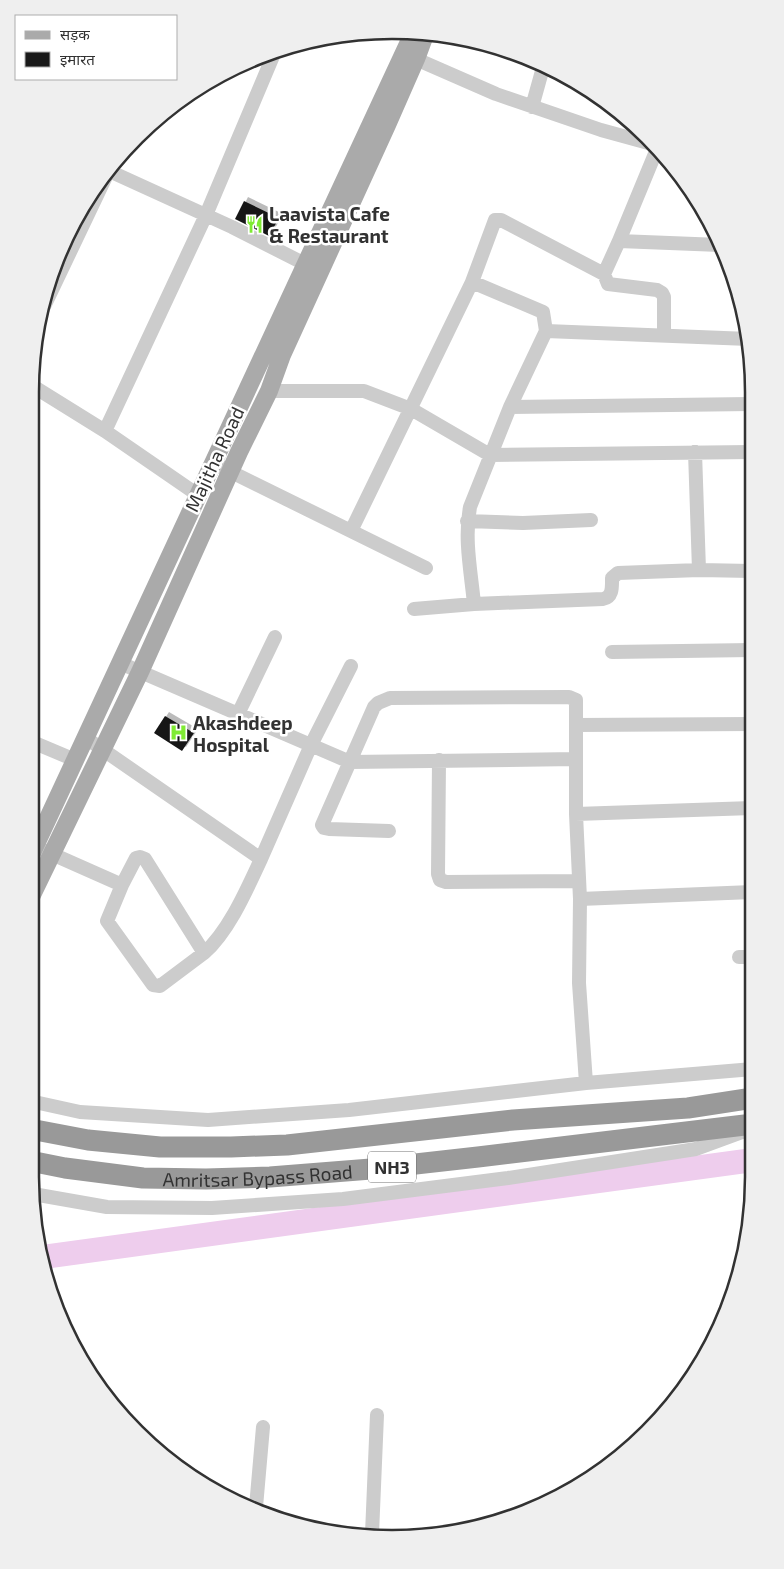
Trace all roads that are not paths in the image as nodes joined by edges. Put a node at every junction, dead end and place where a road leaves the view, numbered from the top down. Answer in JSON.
{"nodes":[{"id":1,"x":411,"y":40,"type":"edge"},
{"id":2,"x":420,"y":40,"type":"edge"},
{"id":3,"x":410,"y":56,"type":"junction"},
{"id":4,"x":271,"y":60,"type":"edge"},
{"id":5,"x":542,"y":72,"type":"edge"},
{"id":6,"x":532,"y":107,"type":"junction"},
{"id":7,"x":633,"y":134,"type":"edge"},
{"id":8,"x":655,"y":155,"type":"edge"},
{"id":9,"x":116,"y":172,"type":"edge"},
{"id":10,"x":90,"y":209,"type":"edge"},
{"id":11,"x":206,"y":215,"type":"junction"},
{"id":12,"x":619,"y":241,"type":"junction"},
{"id":13,"x":713,"y":245,"type":"edge"},
{"id":14,"x":305,"y":264,"type":"junction"},
{"id":15,"x":604,"y":274,"type":"junction"},
{"id":16,"x":56,"y":281,"type":"edge"},
{"id":17,"x":472,"y":282,"type":"junction"},
{"id":18,"x":546,"y":332,"type":"junction"},
{"id":19,"x":664,"y":336,"type":"junction"},
{"id":20,"x":741,"y":339,"type":"edge"},
{"id":21,"x":39,"y":390,"type":"edge"},
{"id":22,"x":270,"y":391,"type":"junction"},
{"id":23,"x":745,"y":404,"type":"edge"},
{"id":24,"x":510,"y":407,"type":"junction"},
{"id":25,"x":411,"y":409,"type":"junction"},
{"id":26,"x":105,"y":431,"type":"junction"},
{"id":27,"x":695,"y":452,"type":"junction"},
{"id":28,"x":745,"y":452,"type":"edge"},
{"id":29,"x":490,"y":455,"type":"junction"},
{"id":30,"x":213,"y":463,"type":"junction"},
{"id":31,"x":231,"y":471,"type":"junction"},
{"id":32,"x":198,"y":495,"type":"junction"},
{"id":33,"x":591,"y":520,"type":"dead end"},
{"id":34,"x":467,"y":521,"type":"junction"},
{"id":35,"x":350,"y":531,"type":"junction"},
{"id":36,"x":426,"y":568,"type":"dead end"},
{"id":37,"x":699,"y":570,"type":"junction"},
{"id":38,"x":745,"y":571,"type":"edge"},
{"id":39,"x":474,"y":604,"type":"junction"},
{"id":40,"x":414,"y":609,"type":"dead end"},
{"id":41,"x":275,"y":637,"type":"dead end"},
{"id":42,"x":745,"y":650,"type":"edge"},
{"id":43,"x":612,"y":652,"type":"dead end"},
{"id":44,"x":120,"y":663,"type":"junction"},
{"id":45,"x":351,"y":666,"type":"dead end"},
{"id":46,"x":140,"y":672,"type":"junction"},
{"id":47,"x":238,"y":714,"type":"junction"},
{"id":48,"x":745,"y":724,"type":"edge"},
{"id":49,"x":576,"y":725,"type":"junction"},
{"id":50,"x":86,"y":738,"type":"junction"},
{"id":51,"x":39,"y":745,"type":"edge"},
{"id":52,"x":311,"y":745,"type":"junction"},
{"id":53,"x":101,"y":750,"type":"junction"},
{"id":54,"x":576,"y":759,"type":"junction"},
{"id":55,"x":75,"y":760,"type":"junction"},
{"id":56,"x":439,"y":760,"type":"junction"},
{"id":57,"x":350,"y":762,"type":"junction"},
{"id":58,"x":745,"y":808,"type":"edge"},
{"id":59,"x":576,"y":814,"type":"junction"},
{"id":60,"x":389,"y":831,"type":"dead end"},
{"id":61,"x":39,"y":839,"type":"edge"},
{"id":62,"x":39,"y":853,"type":"edge"},
{"id":63,"x":52,"y":854,"type":"junction"},
{"id":64,"x":261,"y":859,"type":"junction"},
{"id":65,"x":39,"y":881,"type":"edge"},
{"id":66,"x":579,"y":881,"type":"junction"},
{"id":67,"x":122,"y":885,"type":"junction"},
{"id":68,"x":745,"y":892,"type":"edge"},
{"id":69,"x":580,"y":900,"type":"junction"},
{"id":70,"x":204,"y":953,"type":"junction"},
{"id":71,"x":745,"y":1071,"type":"edge"},
{"id":72,"x":586,"y":1083,"type":"junction"},
{"id":73,"x":745,"y":1099,"type":"edge"},
{"id":74,"x":39,"y":1103,"type":"edge"},
{"id":75,"x":745,"y":1128,"type":"edge"},
{"id":76,"x":745,"y":1130,"type":"edge"},
{"id":77,"x":39,"y":1131,"type":"edge"},
{"id":78,"x":39,"y":1163,"type":"edge"},
{"id":79,"x":40,"y":1195,"type":"edge"},
{"id":80,"x":377,"y":1416,"type":"dead end"},
{"id":81,"x":263,"y":1427,"type":"dead end"},
{"id":82,"x":256,"y":1503,"type":"edge"},
{"id":83,"x":372,"y":1529,"type":"edge"}],
"edges":[{"from":1,"to":3,"type":"main road","name":"Majitha Road"},
{"from":2,"to":3,"type":"main road","name":"Majitha Road"},
{"from":3,"to":6,"type":"street"},
{"from":3,"to":14,"type":"main road","name":"Majitha Road"},
{"from":3,"to":22,"type":"main road","name":"Majitha Road"},
{"from":4,"to":11,"type":"street"},
{"from":5,"to":6,"type":"street"},
{"from":6,"to":7,"type":"street"},
{"from":8,"to":12,"type":"street"},
{"from":9,"to":11,"type":"street"},
{"from":10,"to":16,"type":"street"},
{"from":11,"to":14,"type":"street"},
{"from":11,"to":26,"type":"street"},
{"from":12,"to":13,"type":"street"},
{"from":12,"to":15,"type":"street"},
{"from":14,"to":30,"type":"main road","name":"Majitha Road"},
{"from":15,"to":17,"type":"street"},
{"from":15,"to":19,"type":"street"},
{"from":17,"to":18,"type":"street"},
{"from":17,"to":25,"type":"street"},
{"from":18,"to":19,"type":"street"},
{"from":18,"to":24,"type":"street"},
{"from":19,"to":20,"type":"street"},
{"from":21,"to":26,"type":"street"},
{"from":22,"to":25,"type":"street"},
{"from":22,"to":31,"type":"main road","name":"Majitha Road"},
{"from":23,"to":24,"type":"street"},
{"from":24,"to":29,"type":"street"},
{"from":25,"to":29,"type":"street"},
{"from":25,"to":35,"type":"street"},
{"from":26,"to":32,"type":"street"},
{"from":27,"to":28,"type":"street"},
{"from":27,"to":29,"type":"street"},
{"from":27,"to":37,"type":"street"},
{"from":29,"to":34,"type":"street"},
{"from":30,"to":31,"type":"street"},
{"from":30,"to":32,"type":"main road","name":"Majitha Road"},
{"from":31,"to":35,"type":"street"},
{"from":31,"to":46,"type":"main road","name":"Majitha Road"},
{"from":32,"to":44,"type":"main road","name":"Majitha Road"},
{"from":33,"to":34,"type":"street"},
{"from":34,"to":39,"type":"street"},
{"from":35,"to":36,"type":"street"},
{"from":37,"to":38,"type":"street"},
{"from":37,"to":39,"type":"street"},
{"from":39,"to":40,"type":"street"},
{"from":41,"to":47,"type":"street"},
{"from":42,"to":43,"type":"street"},
{"from":44,"to":46,"type":"street"},
{"from":44,"to":50,"type":"main road","name":"Majitha Road"},
{"from":45,"to":52,"type":"street"},
{"from":46,"to":47,"type":"street"},
{"from":46,"to":53,"type":"main road","name":"Majitha Road"},
{"from":47,"to":52,"type":"street"},
{"from":48,"to":49,"type":"street"},
{"from":49,"to":54,"type":"street"},
{"from":49,"to":57,"type":"street"},
{"from":50,"to":53,"type":"street"},
{"from":50,"to":55,"type":"main road","name":"Majitha Road"},
{"from":51,"to":55,"type":"street"},
{"from":52,"to":57,"type":"street"},
{"from":52,"to":64,"type":"street"},
{"from":53,"to":63,"type":"main road","name":"Majitha Road"},
{"from":53,"to":64,"type":"street"},
{"from":54,"to":56,"type":"street"},
{"from":54,"to":59,"type":"street"},
{"from":55,"to":61,"type":"main road","name":"Majitha Road"},
{"from":56,"to":57,"type":"street"},
{"from":56,"to":66,"type":"street"},
{"from":57,"to":60,"type":"street"},
{"from":58,"to":59,"type":"street"},
{"from":59,"to":66,"type":"street"},
{"from":62,"to":63,"type":"street"},
{"from":63,"to":65,"type":"main road","name":"Majitha Road"},
{"from":63,"to":67,"type":"street"},
{"from":64,"to":70,"type":"street"},
{"from":66,"to":69,"type":"street"},
{"from":67,"to":70,"type":"street"},
{"from":67,"to":70,"type":"street"},
{"from":68,"to":69,"type":"street"},
{"from":69,"to":72,"type":"street"},
{"from":71,"to":72,"type":"street"},
{"from":72,"to":74,"type":"street"},
{"from":73,"to":77,"type":"highway","name":"Amritsar Bypass Road","number":"NH3"},
{"from":75,"to":78,"type":"highway","name":"Amritsar Bypass Road","number":"NH3"},
{"from":76,"to":79,"type":"street"},
{"from":80,"to":83,"type":"street"},
{"from":81,"to":82,"type":"street"}]}
